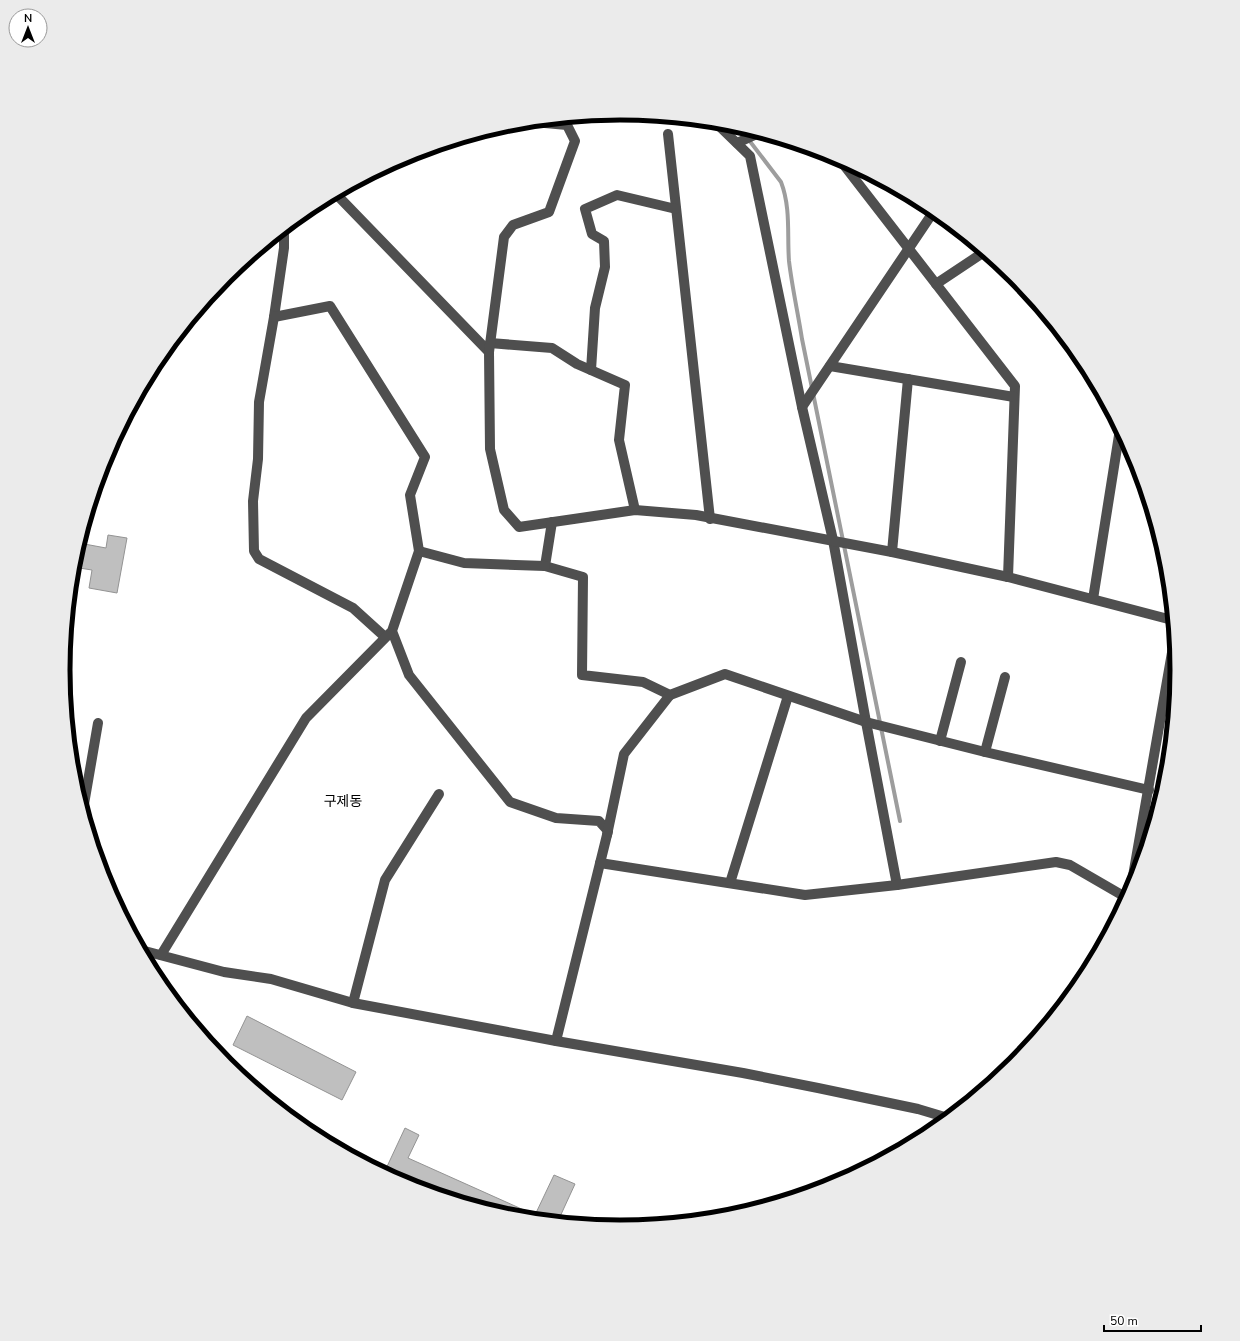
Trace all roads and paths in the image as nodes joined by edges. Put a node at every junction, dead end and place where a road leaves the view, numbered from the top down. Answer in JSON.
{"nodes":[{"id":1,"x":558,"y":124,"type":"edge"},
{"id":2,"x":724,"y":130,"type":"edge"},
{"id":3,"x":668,"y":134,"type":"dead end"},
{"id":4,"x":752,"y":137,"type":"edge"},
{"id":5,"x":737,"y":143,"type":"junction"},
{"id":6,"x":848,"y":170,"type":"edge"},
{"id":7,"x":339,"y":197,"type":"edge"},
{"id":8,"x":676,"y":209,"type":"junction"},
{"id":9,"x":932,"y":218,"type":"edge"},
{"id":10,"x":284,"y":235,"type":"edge"},
{"id":11,"x":909,"y":250,"type":"junction"},
{"id":12,"x":980,"y":255,"type":"edge"},
{"id":13,"x":936,"y":284,"type":"junction"},
{"id":14,"x":274,"y":317,"type":"junction"},
{"id":15,"x":489,"y":347,"type":"junction"},
{"id":16,"x":830,"y":366,"type":"junction"},
{"id":17,"x":591,"y":370,"type":"junction"},
{"id":18,"x":908,"y":379,"type":"junction"},
{"id":19,"x":1014,"y":397,"type":"junction"},
{"id":20,"x":802,"y":407,"type":"junction"},
{"id":21,"x":1118,"y":439,"type":"edge"},
{"id":22,"x":635,"y":510,"type":"junction"},
{"id":23,"x":710,"y":519,"type":"junction"},
{"id":24,"x":552,"y":522,"type":"junction"},
{"id":25,"x":840,"y":542,"type":"junction"},
{"id":26,"x":419,"y":551,"type":"junction"},
{"id":27,"x":892,"y":552,"type":"junction"},
{"id":28,"x":545,"y":566,"type":"junction"},
{"id":29,"x":1008,"y":577,"type":"junction"},
{"id":30,"x":1093,"y":599,"type":"junction"},
{"id":31,"x":1167,"y":619,"type":"edge"},
{"id":32,"x":389,"y":634,"type":"junction"},
{"id":33,"x":961,"y":662,"type":"dead end"},
{"id":34,"x":1170,"y":666,"type":"edge"},
{"id":35,"x":1005,"y":677,"type":"dead end"},
{"id":36,"x":670,"y":695,"type":"junction"},
{"id":37,"x":788,"y":696,"type":"junction"},
{"id":38,"x":866,"y":722,"type":"junction"},
{"id":39,"x":98,"y":723,"type":"dead end"},
{"id":40,"x":940,"y":741,"type":"junction"},
{"id":41,"x":985,"y":752,"type":"junction"},
{"id":42,"x":1149,"y":790,"type":"junction"},
{"id":43,"x":439,"y":794,"type":"dead end"},
{"id":44,"x":85,"y":797,"type":"edge"},
{"id":45,"x":608,"y":830,"type":"junction"},
{"id":46,"x":1136,"y":860,"type":"edge"},
{"id":47,"x":600,"y":863,"type":"junction"},
{"id":48,"x":730,"y":883,"type":"junction"},
{"id":49,"x":898,"y":885,"type":"junction"},
{"id":50,"x":1122,"y":895,"type":"edge"},
{"id":51,"x":148,"y":952,"type":"edge"},
{"id":52,"x":161,"y":955,"type":"junction"},
{"id":53,"x":353,"y":1002,"type":"junction"},
{"id":54,"x":556,"y":1041,"type":"junction"},
{"id":55,"x":942,"y":1116,"type":"edge"}],
"edges":[{"from":1,"to":15,"type":"street"},
{"from":2,"to":5,"type":"street"},
{"from":3,"to":8,"type":"street"},
{"from":4,"to":5,"type":"street"},
{"from":5,"to":20,"type":"street"},
{"from":6,"to":11,"type":"street"},
{"from":7,"to":15,"type":"street"},
{"from":8,"to":17,"type":"street"},
{"from":8,"to":23,"type":"street"},
{"from":9,"to":11,"type":"street"},
{"from":10,"to":14,"type":"street"},
{"from":11,"to":13,"type":"street"},
{"from":11,"to":16,"type":"street"},
{"from":12,"to":13,"type":"street"},
{"from":13,"to":19,"type":"street"},
{"from":14,"to":26,"type":"street"},
{"from":14,"to":32,"type":"street"},
{"from":15,"to":17,"type":"street"},
{"from":15,"to":24,"type":"street"},
{"from":16,"to":18,"type":"street"},
{"from":16,"to":20,"type":"street"},
{"from":17,"to":22,"type":"street"},
{"from":18,"to":19,"type":"street"},
{"from":18,"to":27,"type":"street"},
{"from":19,"to":29,"type":"street"},
{"from":20,"to":25,"type":"street"},
{"from":21,"to":30,"type":"street"},
{"from":22,"to":23,"type":"street"},
{"from":22,"to":24,"type":"street"},
{"from":23,"to":25,"type":"street"},
{"from":24,"to":28,"type":"street"},
{"from":25,"to":27,"type":"street"},
{"from":25,"to":38,"type":"street"},
{"from":26,"to":28,"type":"street"},
{"from":26,"to":32,"type":"street"},
{"from":27,"to":29,"type":"street"},
{"from":28,"to":36,"type":"street"},
{"from":29,"to":30,"type":"street"},
{"from":30,"to":31,"type":"street"},
{"from":32,"to":45,"type":"street"},
{"from":32,"to":52,"type":"street"},
{"from":33,"to":40,"type":"street"},
{"from":34,"to":42,"type":"street"},
{"from":35,"to":41,"type":"street"},
{"from":36,"to":37,"type":"street"},
{"from":36,"to":45,"type":"street"},
{"from":37,"to":38,"type":"street"},
{"from":37,"to":48,"type":"street"},
{"from":38,"to":40,"type":"street"},
{"from":38,"to":49,"type":"street"},
{"from":39,"to":44,"type":"street"},
{"from":40,"to":41,"type":"street"},
{"from":41,"to":42,"type":"street"},
{"from":42,"to":46,"type":"street"},
{"from":43,"to":53,"type":"street"},
{"from":45,"to":47,"type":"street"},
{"from":47,"to":48,"type":"street"},
{"from":47,"to":54,"type":"street"},
{"from":48,"to":49,"type":"street"},
{"from":49,"to":50,"type":"street"},
{"from":51,"to":52,"type":"street"},
{"from":52,"to":53,"type":"street"},
{"from":53,"to":54,"type":"street"},
{"from":54,"to":55,"type":"street"}]}
